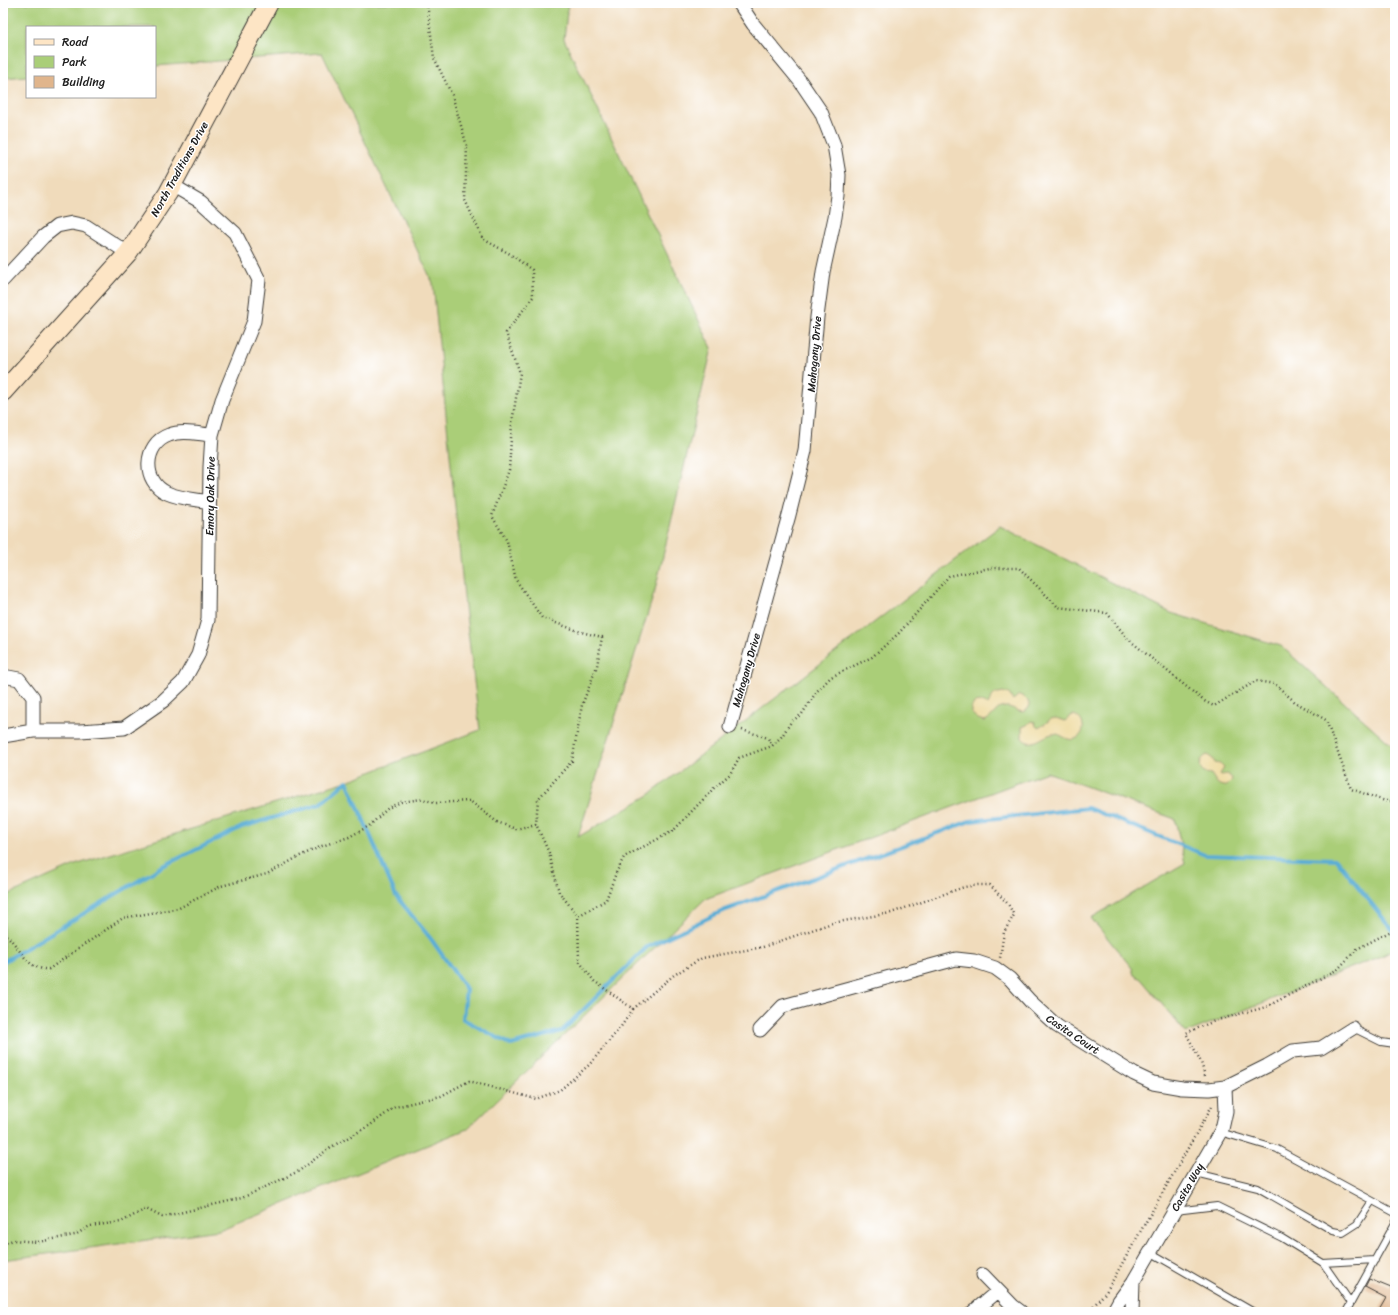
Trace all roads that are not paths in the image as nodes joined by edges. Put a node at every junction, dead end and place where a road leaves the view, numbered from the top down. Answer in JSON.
{"nodes":[{"id":1,"x":268,"y":3,"type":"edge"},
{"id":2,"x":739,"y":3,"type":"edge"},
{"id":3,"x":172,"y":185,"type":"junction"},
{"id":4,"x":128,"y":253,"type":"junction"},
{"id":5,"x":3,"y":280,"type":"edge"},
{"id":6,"x":3,"y":392,"type":"edge"},
{"id":7,"x":212,"y":436,"type":"junction"},
{"id":8,"x":210,"y":502,"type":"junction"},
{"id":9,"x":3,"y":676,"type":"edge"},
{"id":10,"x":730,"y":727,"type":"road end"},
{"id":11,"x":33,"y":731,"type":"junction"},
{"id":12,"x":3,"y":736,"type":"edge"},
{"id":13,"x":1353,"y":1028,"type":"joint"},
{"id":14,"x":760,"y":1030,"type":"dead end"},
{"id":15,"x":1395,"y":1044,"type":"edge"},
{"id":16,"x":1225,"y":1087,"type":"junction"},
{"id":17,"x":1220,"y":1132,"type":"junction"},
{"id":18,"x":1196,"y":1173,"type":"junction"},
{"id":19,"x":1372,"y":1200,"type":"junction"},
{"id":20,"x":1174,"y":1211,"type":"junction"},
{"id":21,"x":1395,"y":1213,"type":"edge"},
{"id":22,"x":1395,"y":1223,"type":"edge"},
{"id":23,"x":1150,"y":1252,"type":"junction"},
{"id":24,"x":1374,"y":1260,"type":"junction"},
{"id":25,"x":1323,"y":1263,"type":"junction"},
{"id":26,"x":983,"y":1275,"type":"dead end"},
{"id":27,"x":1133,"y":1282,"type":"junction"},
{"id":28,"x":998,"y":1291,"type":"junction"},
{"id":29,"x":1351,"y":1303,"type":"junction"},
{"id":30,"x":973,"y":1312,"type":"edge"},
{"id":31,"x":1021,"y":1312,"type":"edge"},
{"id":32,"x":1113,"y":1312,"type":"edge"},
{"id":33,"x":1132,"y":1312,"type":"edge"},
{"id":34,"x":1254,"y":1312,"type":"edge"},
{"id":35,"x":1346,"y":1312,"type":"edge"}],
"edges":[{"from":1,"to":3,"type":"street","name":"North Traditions Drive"},
{"from":2,"to":10,"type":"street","name":"Mahogany Drive"},
{"from":3,"to":4,"type":"street","name":"North Traditions Drive"},
{"from":3,"to":7,"type":"street","name":"Emory Oak Drive"},
{"from":4,"to":5,"type":"street"},
{"from":4,"to":6,"type":"street","name":"North Traditions Drive"},
{"from":7,"to":8,"type":"street","name":"Emory Oak Drive"},
{"from":7,"to":8,"type":"street"},
{"from":8,"to":11,"type":"street","name":"Emory Oak Drive"},
{"from":9,"to":11,"type":"street"},
{"from":11,"to":12,"type":"street","name":"Emory Oak Drive"},
{"from":13,"to":15,"type":"lane","name":"Casita Court"},
{"from":13,"to":16,"type":"street","name":"Casita Court"},
{"from":14,"to":16,"type":"street","name":"Casita Court"},
{"from":16,"to":17,"type":"street","name":"Casita Way"},
{"from":17,"to":18,"type":"street","name":"Casita Way"},
{"from":17,"to":19,"type":"lane"},
{"from":18,"to":19,"type":"lane"},
{"from":18,"to":20,"type":"street","name":"Casita Way"},
{"from":19,"to":21,"type":"lane"},
{"from":20,"to":23,"type":"street","name":"Casita Way"},
{"from":20,"to":25,"type":"lane"},
{"from":22,"to":24,"type":"lane"},
{"from":23,"to":27,"type":"street","name":"Casita Way"},
{"from":23,"to":34,"type":"lane"},
{"from":24,"to":25,"type":"lane"},
{"from":24,"to":29,"type":"lane"},
{"from":25,"to":29,"type":"lane"},
{"from":26,"to":28,"type":"street"},
{"from":27,"to":32,"type":"street","name":"Casita Way"},
{"from":27,"to":33,"type":"street","name":"Casita Way"},
{"from":28,"to":30,"type":"street"},
{"from":28,"to":31,"type":"street"},
{"from":29,"to":35,"type":"lane"}]}
